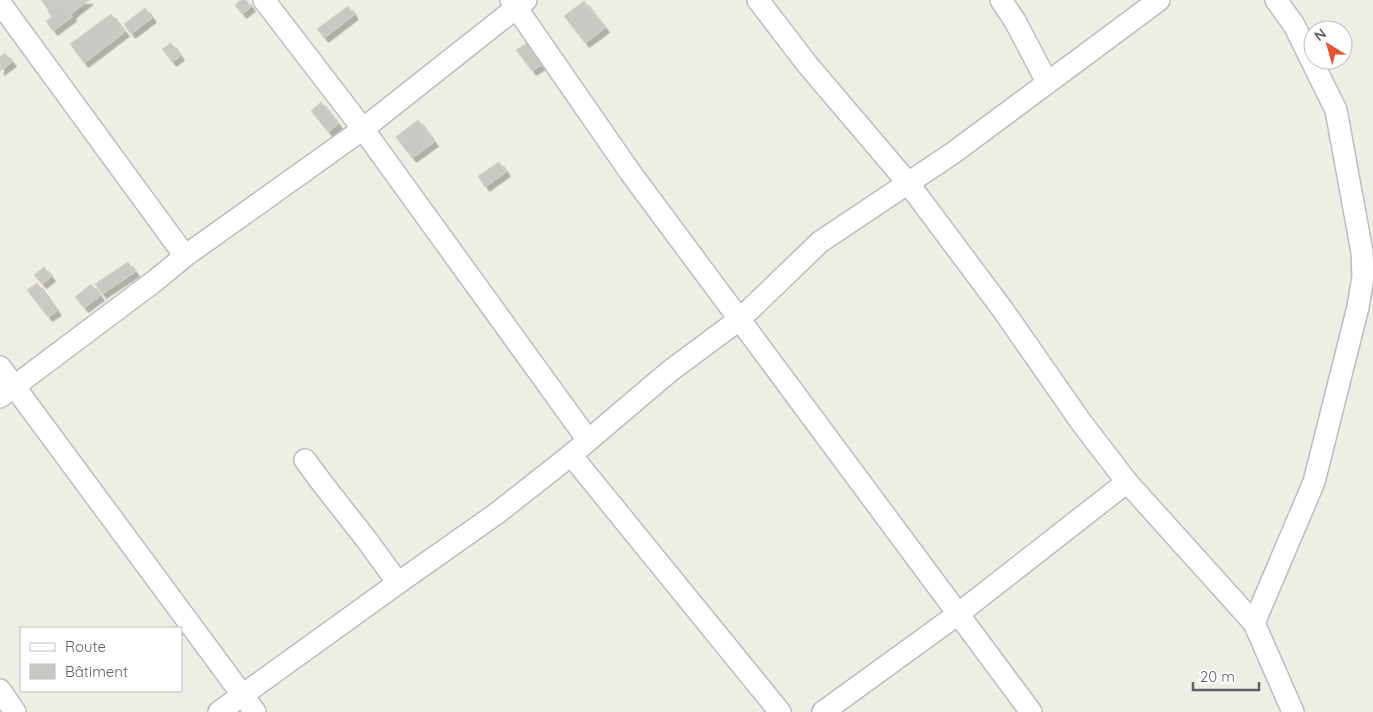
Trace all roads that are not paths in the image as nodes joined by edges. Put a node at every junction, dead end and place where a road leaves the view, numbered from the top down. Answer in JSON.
{"nodes":[{"id":1,"x":264,"y":0,"type":"edge"},
{"id":2,"x":758,"y":0,"type":"edge"},
{"id":3,"x":1001,"y":0,"type":"edge"},
{"id":4,"x":1159,"y":0,"type":"edge"},
{"id":5,"x":1276,"y":0,"type":"edge"},
{"id":6,"x":0,"y":3,"type":"edge"},
{"id":7,"x":518,"y":3,"type":"edge"},
{"id":8,"x":1047,"y":82,"type":"junction"},
{"id":9,"x":363,"y":129,"type":"junction"},
{"id":10,"x":908,"y":183,"type":"junction"},
{"id":11,"x":185,"y":256,"type":"junction"},
{"id":12,"x":740,"y":319,"type":"junction"},
{"id":13,"x":0,"y":367,"type":"edge"},
{"id":14,"x":7,"y":391,"type":"edge"},
{"id":15,"x":588,"y":440,"type":"junction"},
{"id":16,"x":571,"y":455,"type":"junction"},
{"id":17,"x":305,"y":460,"type":"dead end"},
{"id":18,"x":1127,"y":482,"type":"junction"},
{"id":19,"x":398,"y":583,"type":"junction"},
{"id":20,"x":958,"y":614,"type":"junction"},
{"id":21,"x":1254,"y":623,"type":"junction"},
{"id":22,"x":0,"y":690,"type":"edge"},
{"id":23,"x":242,"y":695,"type":"junction"},
{"id":24,"x":15,"y":712,"type":"edge"},
{"id":25,"x":219,"y":712,"type":"edge"},
{"id":26,"x":255,"y":712,"type":"edge"},
{"id":27,"x":780,"y":712,"type":"edge"},
{"id":28,"x":823,"y":712,"type":"edge"},
{"id":29,"x":1031,"y":712,"type":"edge"},
{"id":30,"x":1293,"y":712,"type":"edge"}],
"edges":[{"from":1,"to":9,"type":"street"},
{"from":2,"to":10,"type":"street"},
{"from":3,"to":8,"type":"street"},
{"from":4,"to":8,"type":"street"},
{"from":5,"to":21,"type":"street"},
{"from":6,"to":11,"type":"street"},
{"from":7,"to":9,"type":"street"},
{"from":7,"to":12,"type":"street"},
{"from":8,"to":10,"type":"street"},
{"from":9,"to":11,"type":"street"},
{"from":9,"to":15,"type":"street"},
{"from":10,"to":12,"type":"street"},
{"from":10,"to":18,"type":"street"},
{"from":11,"to":14,"type":"street"},
{"from":12,"to":15,"type":"street"},
{"from":12,"to":20,"type":"street"},
{"from":13,"to":14,"type":"street"},
{"from":14,"to":23,"type":"street"},
{"from":15,"to":16,"type":"street"},
{"from":16,"to":19,"type":"street"},
{"from":16,"to":27,"type":"street"},
{"from":17,"to":19,"type":"street"},
{"from":18,"to":20,"type":"street"},
{"from":18,"to":21,"type":"street"},
{"from":19,"to":23,"type":"street"},
{"from":20,"to":28,"type":"street"},
{"from":20,"to":29,"type":"street"},
{"from":21,"to":30,"type":"street"},
{"from":22,"to":24,"type":"street"},
{"from":23,"to":25,"type":"street"},
{"from":23,"to":26,"type":"street"}]}
